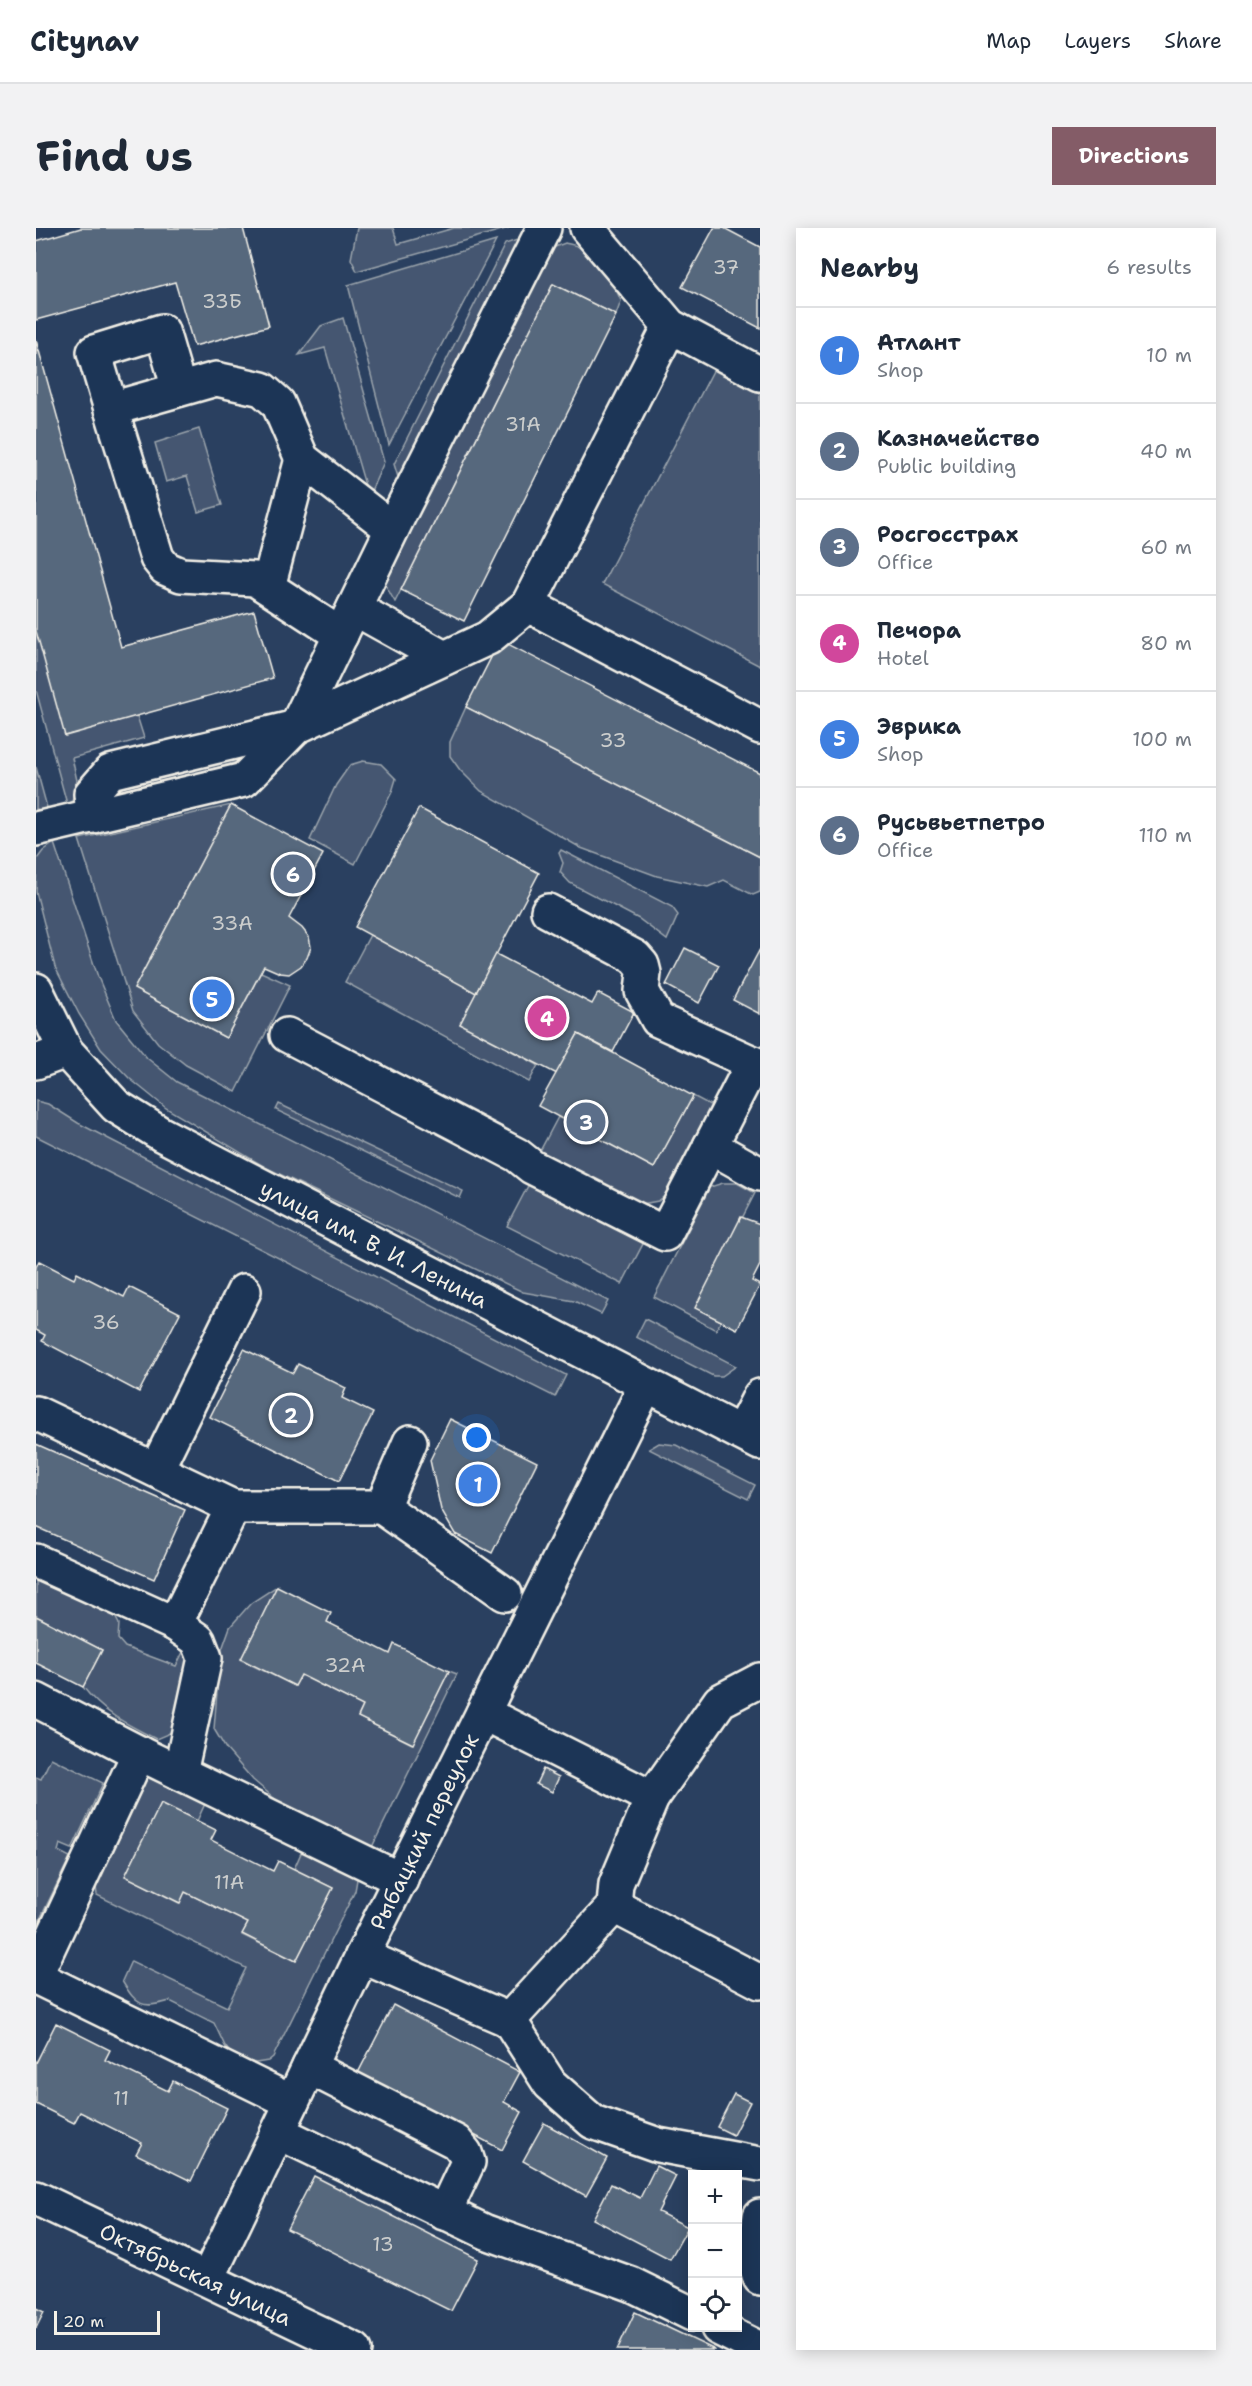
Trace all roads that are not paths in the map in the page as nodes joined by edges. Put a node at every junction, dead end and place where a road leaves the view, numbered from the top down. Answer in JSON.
{"nodes":[{"id":1,"x":544,"y":228,"type":"edge"},
{"id":2,"x":586,"y":228,"type":"edge"},
{"id":3,"x":670,"y":326,"type":"junction"},
{"id":4,"x":760,"y":374,"type":"edge"},
{"id":5,"x":179,"y":390,"type":"junction"},
{"id":6,"x":111,"y":409,"type":"junction"},
{"id":7,"x":302,"y":459,"type":"junction"},
{"id":8,"x":392,"y":529,"type":"junction"},
{"id":9,"x":268,"y":587,"type":"junction"},
{"id":10,"x":528,"y":605,"type":"junction"},
{"id":11,"x":347,"y":621,"type":"junction"},
{"id":12,"x":444,"y":658,"type":"junction"},
{"id":13,"x":296,"y":727,"type":"junction"},
{"id":14,"x":760,"y":727,"type":"edge"},
{"id":15,"x":36,"y":829,"type":"edge"},
{"id":16,"x":548,"y":911,"type":"dead end"},
{"id":17,"x":36,"y":990,"type":"edge"},
{"id":18,"x":287,"y":1035,"type":"dead end"},
{"id":19,"x":66,"y":1051,"type":"junction"},
{"id":20,"x":36,"y":1062,"type":"edge"},
{"id":21,"x":756,"y":1064,"type":"edge"},
{"id":22,"x":710,"y":1146,"type":"junction"},
{"id":23,"x":760,"y":1174,"type":"edge"},
{"id":24,"x":244,"y":1291,"type":"dead end"},
{"id":25,"x":646,"y":1385,"type":"junction"},
{"id":26,"x":760,"y":1396,"type":"edge"},
{"id":27,"x":36,"y":1413,"type":"edge"},
{"id":28,"x":751,"y":1438,"type":"edge"},
{"id":29,"x":410,"y":1442,"type":"dead end"},
{"id":30,"x":156,"y":1470,"type":"junction"},
{"id":31,"x":233,"y":1507,"type":"junction"},
{"id":32,"x":382,"y":1507,"type":"junction"},
{"id":33,"x":36,"y":1561,"type":"edge"},
{"id":34,"x":504,"y":1594,"type":"dead end"},
{"id":35,"x":175,"y":1624,"type":"junction"},
{"id":36,"x":760,"y":1680,"type":"edge"},
{"id":37,"x":36,"y":1700,"type":"edge"},
{"id":38,"x":483,"y":1713,"type":"junction"},
{"id":39,"x":139,"y":1753,"type":"junction"},
{"id":40,"x":180,"y":1773,"type":"junction"},
{"id":41,"x":652,"y":1798,"type":"junction"},
{"id":42,"x":401,"y":1880,"type":"junction"},
{"id":43,"x":614,"y":1906,"type":"junction"},
{"id":44,"x":362,"y":1956,"type":"junction"},
{"id":45,"x":36,"y":1975,"type":"edge"},
{"id":46,"x":760,"y":1982,"type":"edge"},
{"id":47,"x":509,"y":2020,"type":"junction"},
{"id":48,"x":309,"y":2067,"type":"junction"},
{"id":49,"x":292,"y":2102,"type":"junction"},
{"id":50,"x":278,"y":2132,"type":"junction"},
{"id":51,"x":760,"y":2164,"type":"edge"},
{"id":52,"x":36,"y":2198,"type":"edge"},
{"id":53,"x":444,"y":2213,"type":"junction"},
{"id":54,"x":760,"y":2216,"type":"edge"},
{"id":55,"x":208,"y":2278,"type":"junction"},
{"id":56,"x":760,"y":2278,"type":"edge"},
{"id":57,"x":688,"y":2312,"type":"edge"},
{"id":58,"x":726,"y":2332,"type":"edge"},
{"id":59,"x":760,"y":2349,"type":"edge"},
{"id":60,"x":355,"y":2350,"type":"edge"}],
"edges":[{"from":1,"to":8,"type":"main road"},
{"from":2,"to":3,"type":"main road"},
{"from":3,"to":4,"type":"main road"},
{"from":3,"to":10,"type":"main road"},
{"from":5,"to":6,"type":"main road"},
{"from":5,"to":6,"type":"main road"},
{"from":5,"to":7,"type":"main road"},
{"from":6,"to":9,"type":"main road"},
{"from":7,"to":8,"type":"main road"},
{"from":7,"to":9,"type":"main road"},
{"from":8,"to":11,"type":"main road"},
{"from":9,"to":11,"type":"main road"},
{"from":10,"to":12,"type":"main road"},
{"from":10,"to":14,"type":"main road"},
{"from":11,"to":12,"type":"main road"},
{"from":11,"to":13,"type":"main road"},
{"from":12,"to":13,"type":"main road"},
{"from":13,"to":15,"type":"main road"},
{"from":16,"to":21,"type":"main road"},
{"from":17,"to":19,"type":"main road","name":"улица им. В. И. Ленина"},
{"from":18,"to":22,"type":"main road"},
{"from":19,"to":20,"type":"main road"},
{"from":19,"to":25,"type":"main road","name":"улица им. В. И. Ленина"},
{"from":21,"to":22,"type":"main road"},
{"from":22,"to":23,"type":"main road"},
{"from":24,"to":30,"type":"main road"},
{"from":25,"to":28,"type":"main road","name":"улица им. В. И. Ленина"},
{"from":25,"to":38,"type":"main road","name":"Рыбацкий переулок"},
{"from":26,"to":28,"type":"main road"},
{"from":27,"to":30,"type":"main road"},
{"from":29,"to":32,"type":"main road"},
{"from":30,"to":31,"type":"main road"},
{"from":31,"to":32,"type":"main road"},
{"from":31,"to":35,"type":"main road"},
{"from":32,"to":34,"type":"main road"},
{"from":33,"to":35,"type":"main road"},
{"from":35,"to":40,"type":"main road"},
{"from":36,"to":41,"type":"main road"},
{"from":37,"to":39,"type":"main road"},
{"from":38,"to":41,"type":"main road"},
{"from":38,"to":42,"type":"main road","name":"Рыбацкий переулок"},
{"from":39,"to":40,"type":"main road"},
{"from":39,"to":45,"type":"main road"},
{"from":40,"to":42,"type":"main road"},
{"from":41,"to":43,"type":"main road"},
{"from":42,"to":44,"type":"main road","name":"Рыбацкий переулок"},
{"from":43,"to":46,"type":"main road"},
{"from":43,"to":47,"type":"main road"},
{"from":44,"to":47,"type":"main road"},
{"from":44,"to":48,"type":"main road","name":"Рыбацкий переулок"},
{"from":45,"to":49,"type":"main road"},
{"from":47,"to":51,"type":"main road"},
{"from":48,"to":49,"type":"main road","name":"Рыбацкий переулок"},
{"from":48,"to":53,"type":"main road"},
{"from":49,"to":50,"type":"main road","name":"Рыбацкий переулок"},
{"from":50,"to":53,"type":"main road"},
{"from":50,"to":55,"type":"main road","name":"Рыбацкий переулок"},
{"from":52,"to":55,"type":"main road","name":"Октябрьская улица"},
{"from":53,"to":57,"type":"main road"},
{"from":54,"to":56,"type":"main road"},
{"from":55,"to":60,"type":"main road","name":"Октябрьская улица"},
{"from":58,"to":59,"type":"main road"}]}
